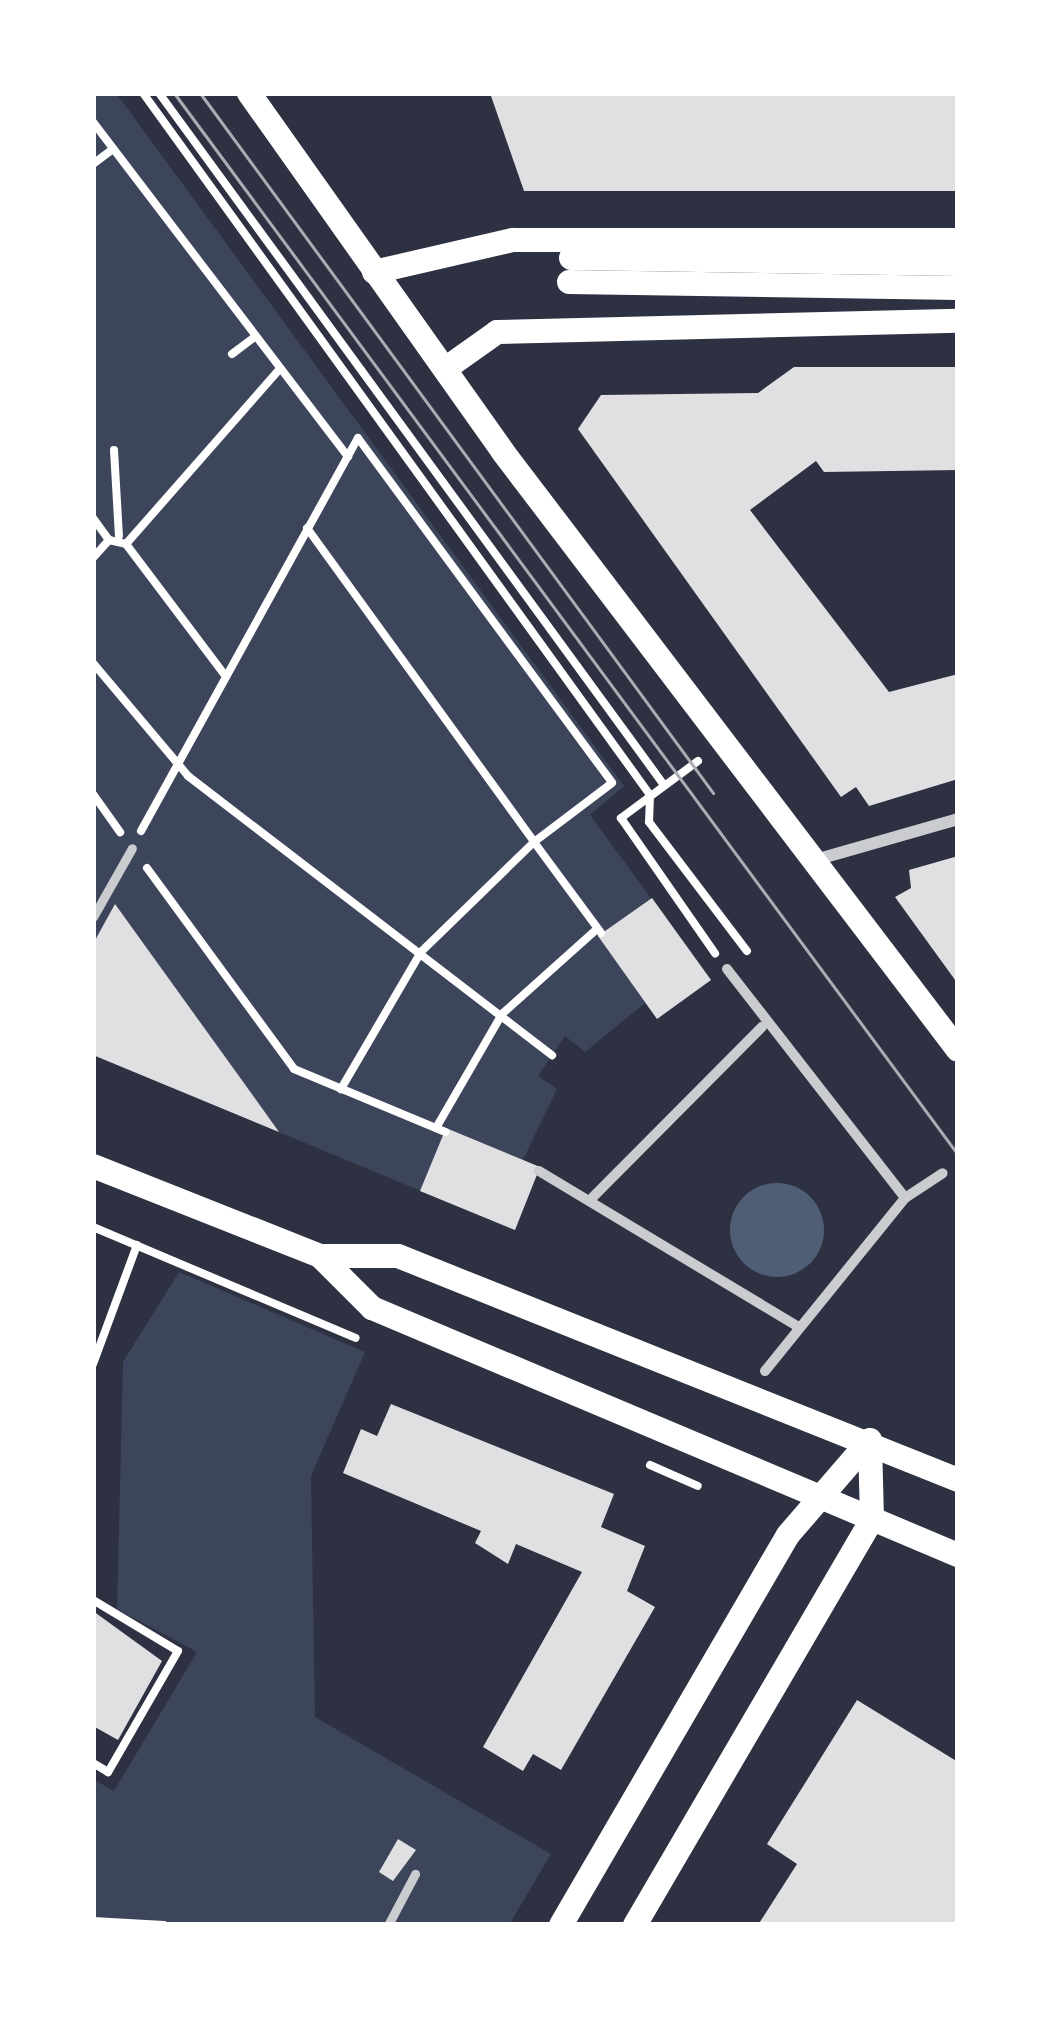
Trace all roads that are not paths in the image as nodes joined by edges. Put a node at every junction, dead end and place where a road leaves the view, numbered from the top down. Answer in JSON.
{"nodes":[{"id":1,"x":249,"y":93,"type":"edge"},
{"id":2,"x":958,"y":240,"type":"edge"},
{"id":3,"x":958,"y":264,"type":"edge"},
{"id":4,"x":374,"y":272,"type":"junction"},
{"id":5,"x":958,"y":288,"type":"edge"},
{"id":6,"x":958,"y":321,"type":"edge"},
{"id":7,"x":445,"y":369,"type":"junction"},
{"id":8,"x":958,"y":820,"type":"edge"},
{"id":9,"x":132,"y":848,"type":"road end"},
{"id":10,"x":808,"y":862,"type":"junction"},
{"id":11,"x":93,"y":917,"type":"edge"},
{"id":12,"x":727,"y":969,"type":"road end"},
{"id":13,"x":762,"y":1027,"type":"junction"},
{"id":14,"x":958,"y":1050,"type":"edge"},
{"id":15,"x":93,"y":1166,"type":"edge"},
{"id":16,"x":538,"y":1171,"type":"dead end"},
{"id":17,"x":943,"y":1173,"type":"dead end"},
{"id":18,"x":593,"y":1197,"type":"junction"},
{"id":19,"x":904,"y":1198,"type":"junction"},
{"id":20,"x":320,"y":1256,"type":"junction"},
{"id":21,"x":796,"y":1326,"type":"junction"},
{"id":22,"x":764,"y":1370,"type":"dead end"},
{"id":23,"x":870,"y":1440,"type":"junction"},
{"id":24,"x":958,"y":1480,"type":"edge"},
{"id":25,"x":814,"y":1499,"type":"junction"},
{"id":26,"x":872,"y":1519,"type":"junction"},
{"id":27,"x":958,"y":1555,"type":"edge"},
{"id":28,"x":415,"y":1874,"type":"dead end"},
{"id":29,"x":388,"y":1925,"type":"edge"},
{"id":30,"x":561,"y":1925,"type":"edge"},
{"id":31,"x":635,"y":1925,"type":"edge"}],
"edges":[{"from":1,"to":4,"type":"main road"},
{"from":2,"to":4,"type":"main road"},
{"from":3,"to":5,"type":"main road"},
{"from":4,"to":7,"type":"main road"},
{"from":6,"to":7,"type":"main road"},
{"from":7,"to":10,"type":"main road"},
{"from":8,"to":10,"type":"street"},
{"from":9,"to":11,"type":"lane"},
{"from":10,"to":14,"type":"main road"},
{"from":12,"to":13,"type":"street"},
{"from":13,"to":18,"type":"street"},
{"from":13,"to":19,"type":"street"},
{"from":15,"to":20,"type":"main road"},
{"from":16,"to":18,"type":"street"},
{"from":17,"to":19,"type":"street"},
{"from":18,"to":21,"type":"street"},
{"from":19,"to":21,"type":"street"},
{"from":20,"to":23,"type":"main road"},
{"from":20,"to":25,"type":"main road"},
{"from":21,"to":22,"type":"street"},
{"from":23,"to":24,"type":"main road"},
{"from":23,"to":25,"type":"main road"},
{"from":23,"to":26,"type":"main road"},
{"from":25,"to":26,"type":"main road"},
{"from":25,"to":30,"type":"main road"},
{"from":26,"to":27,"type":"main road"},
{"from":26,"to":31,"type":"main road"},
{"from":28,"to":29,"type":"lane"}]}
